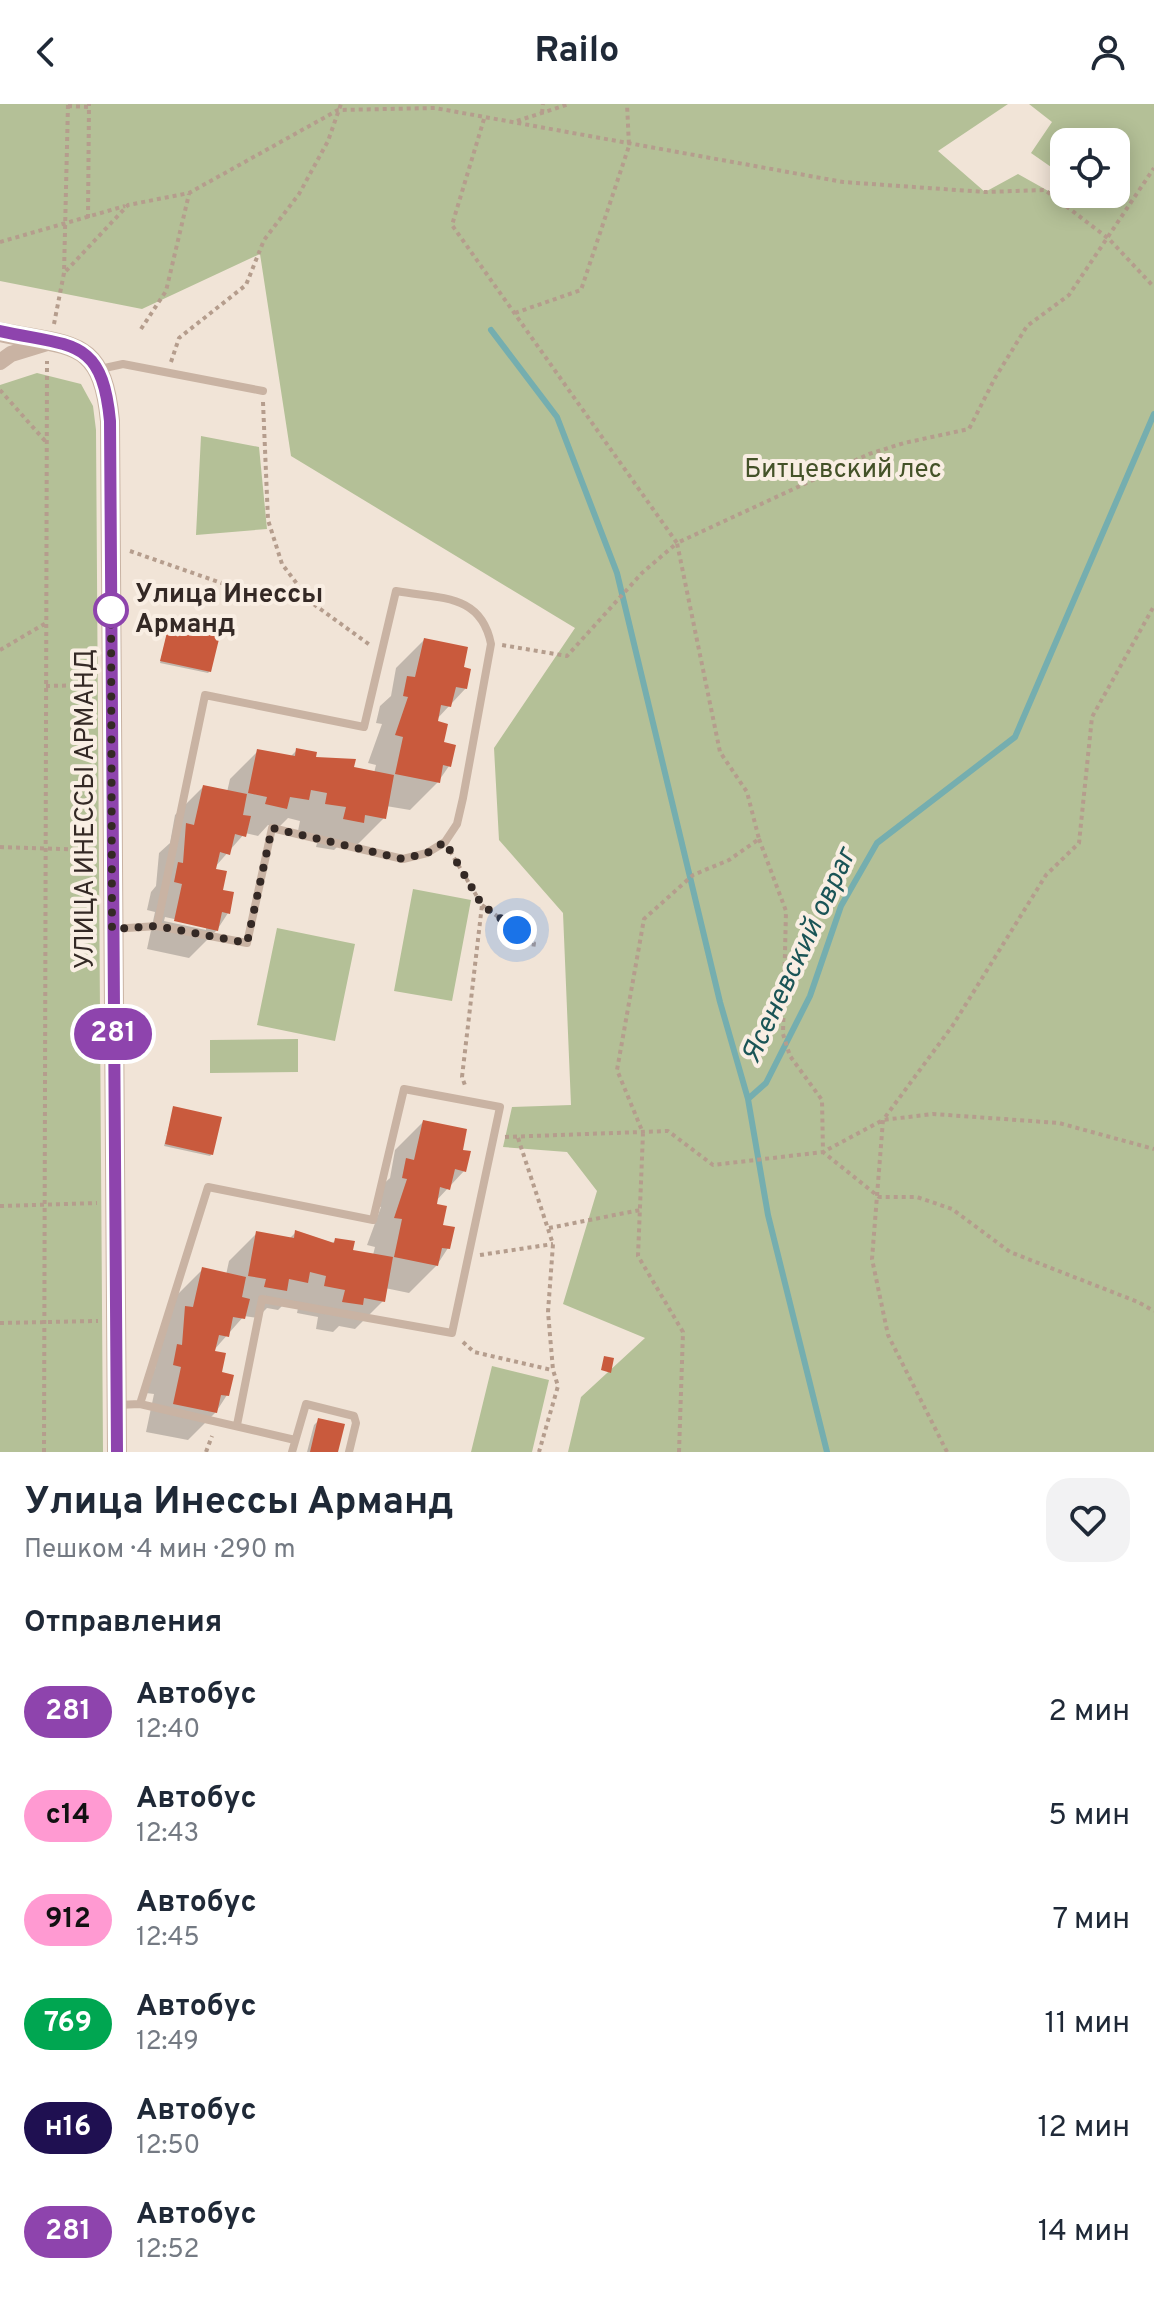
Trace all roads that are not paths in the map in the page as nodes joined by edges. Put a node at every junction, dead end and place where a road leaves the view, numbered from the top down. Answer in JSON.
{"nodes":[{"id":1,"x":0,"y":332,"type":"edge"},
{"id":2,"x":50,"y":342,"type":"junction"},
{"id":3,"x":0,"y":362,"type":"edge"},
{"id":4,"x":100,"y":369,"type":"junction"},
{"id":5,"x":263,"y":391,"type":"road end"},
{"id":6,"x":157,"y":926,"type":"junction"},
{"id":7,"x":112,"y":929,"type":"junction"},
{"id":8,"x":140,"y":1404,"type":"junction"},
{"id":9,"x":116,"y":1405,"type":"junction"},
{"id":10,"x":237,"y":1425,"type":"junction"},
{"id":11,"x":295,"y":1440,"type":"junction"},
{"id":12,"x":117,"y":1452,"type":"edge"},
{"id":13,"x":292,"y":1452,"type":"edge"},
{"id":14,"x":349,"y":1452,"type":"edge"}],
"edges":[{"from":1,"to":2,"type":"street"},
{"from":2,"to":3,"type":"street"},
{"from":2,"to":4,"type":"street"},
{"from":4,"to":5,"type":"lane"},
{"from":4,"to":7,"type":"street","name":"УЛИЦА ИНЕССЫ АРМАНД"},
{"from":6,"to":6,"type":"lane"},
{"from":6,"to":7,"type":"lane"},
{"from":7,"to":9,"type":"street","name":"УЛИЦА ИНЕССЫ АРМАНД"},
{"from":8,"to":9,"type":"lane"},
{"from":8,"to":10,"type":"lane"},
{"from":8,"to":10,"type":"lane"},
{"from":9,"to":12,"type":"street","name":"УЛИЦА ИНЕССЫ АРМАНД"},
{"from":10,"to":11,"type":"lane"},
{"from":11,"to":13,"type":"lane"},
{"from":11,"to":14,"type":"lane"}]}
